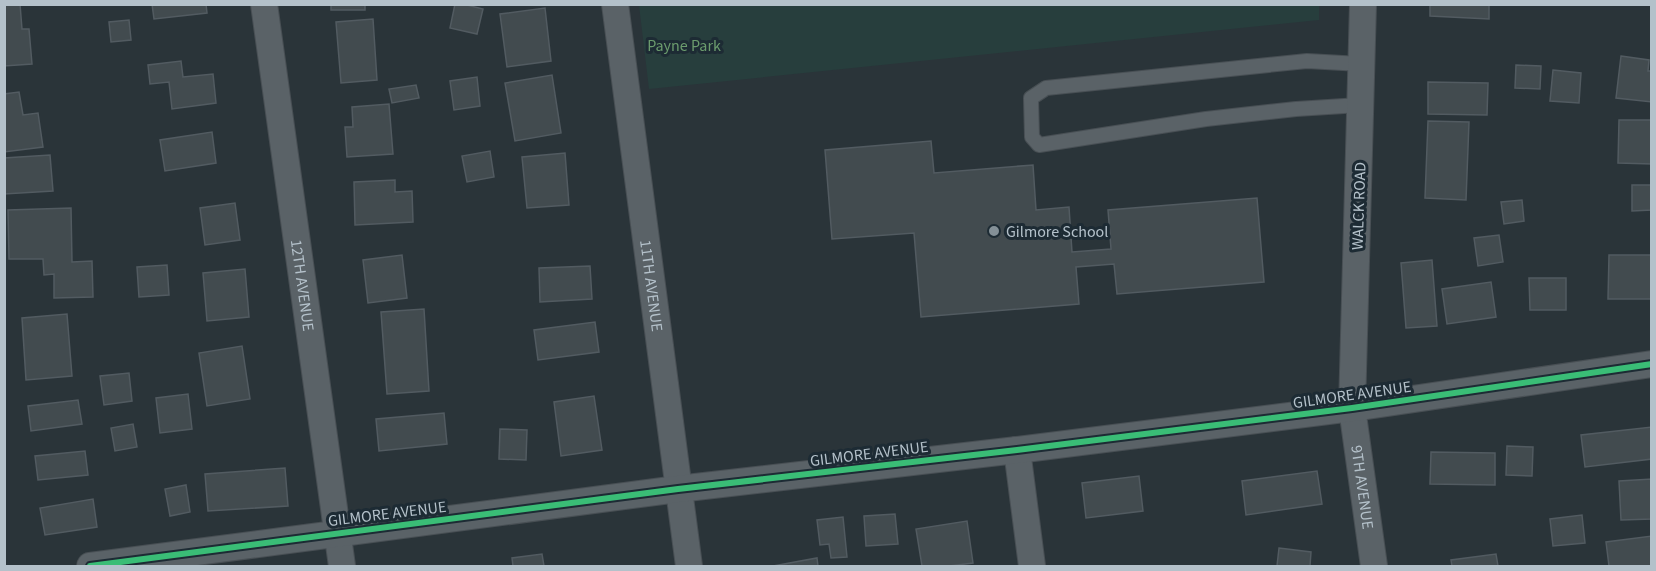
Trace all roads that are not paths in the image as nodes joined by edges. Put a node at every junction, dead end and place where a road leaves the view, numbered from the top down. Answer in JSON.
{"nodes":[{"id":1,"x":264,"y":4,"type":"edge"},
{"id":2,"x":615,"y":4,"type":"edge"},
{"id":3,"x":1363,"y":4,"type":"edge"},
{"id":4,"x":1361,"y":64,"type":"junction"},
{"id":5,"x":1360,"y":105,"type":"junction"},
{"id":6,"x":1652,"y":364,"type":"edge"},
{"id":7,"x":1352,"y":408,"type":"junction"},
{"id":8,"x":1017,"y":450,"type":"junction"},
{"id":9,"x":678,"y":489,"type":"junction"},
{"id":10,"x":337,"y":533,"type":"junction"},
{"id":11,"x":90,"y":567,"type":"edge"},
{"id":12,"x":342,"y":567,"type":"edge"},
{"id":13,"x":689,"y":567,"type":"edge"},
{"id":14,"x":1032,"y":567,"type":"edge"},
{"id":15,"x":1374,"y":567,"type":"edge"}],
"edges":[{"from":1,"to":10,"type":"street","name":"12TH AVENUE"},
{"from":2,"to":9,"type":"street","name":"11TH AVENUE"},
{"from":3,"to":4,"type":"street","name":"WALCK ROAD"},
{"from":4,"to":5,"type":"street","name":"WALCK ROAD"},
{"from":4,"to":5,"type":"lane"},
{"from":5,"to":7,"type":"street","name":"WALCK ROAD"},
{"from":6,"to":7,"type":"street","name":"GILMORE AVENUE"},
{"from":7,"to":8,"type":"street","name":"GILMORE AVENUE"},
{"from":7,"to":15,"type":"street","name":"9TH AVENUE"},
{"from":8,"to":9,"type":"street","name":"GILMORE AVENUE"},
{"from":8,"to":14,"type":"street"},
{"from":9,"to":10,"type":"street","name":"GILMORE AVENUE"},
{"from":9,"to":13,"type":"street","name":"11TH AVENUE"},
{"from":10,"to":11,"type":"street","name":"GILMORE AVENUE"},
{"from":10,"to":12,"type":"street","name":"12TH AVENUE"}]}
